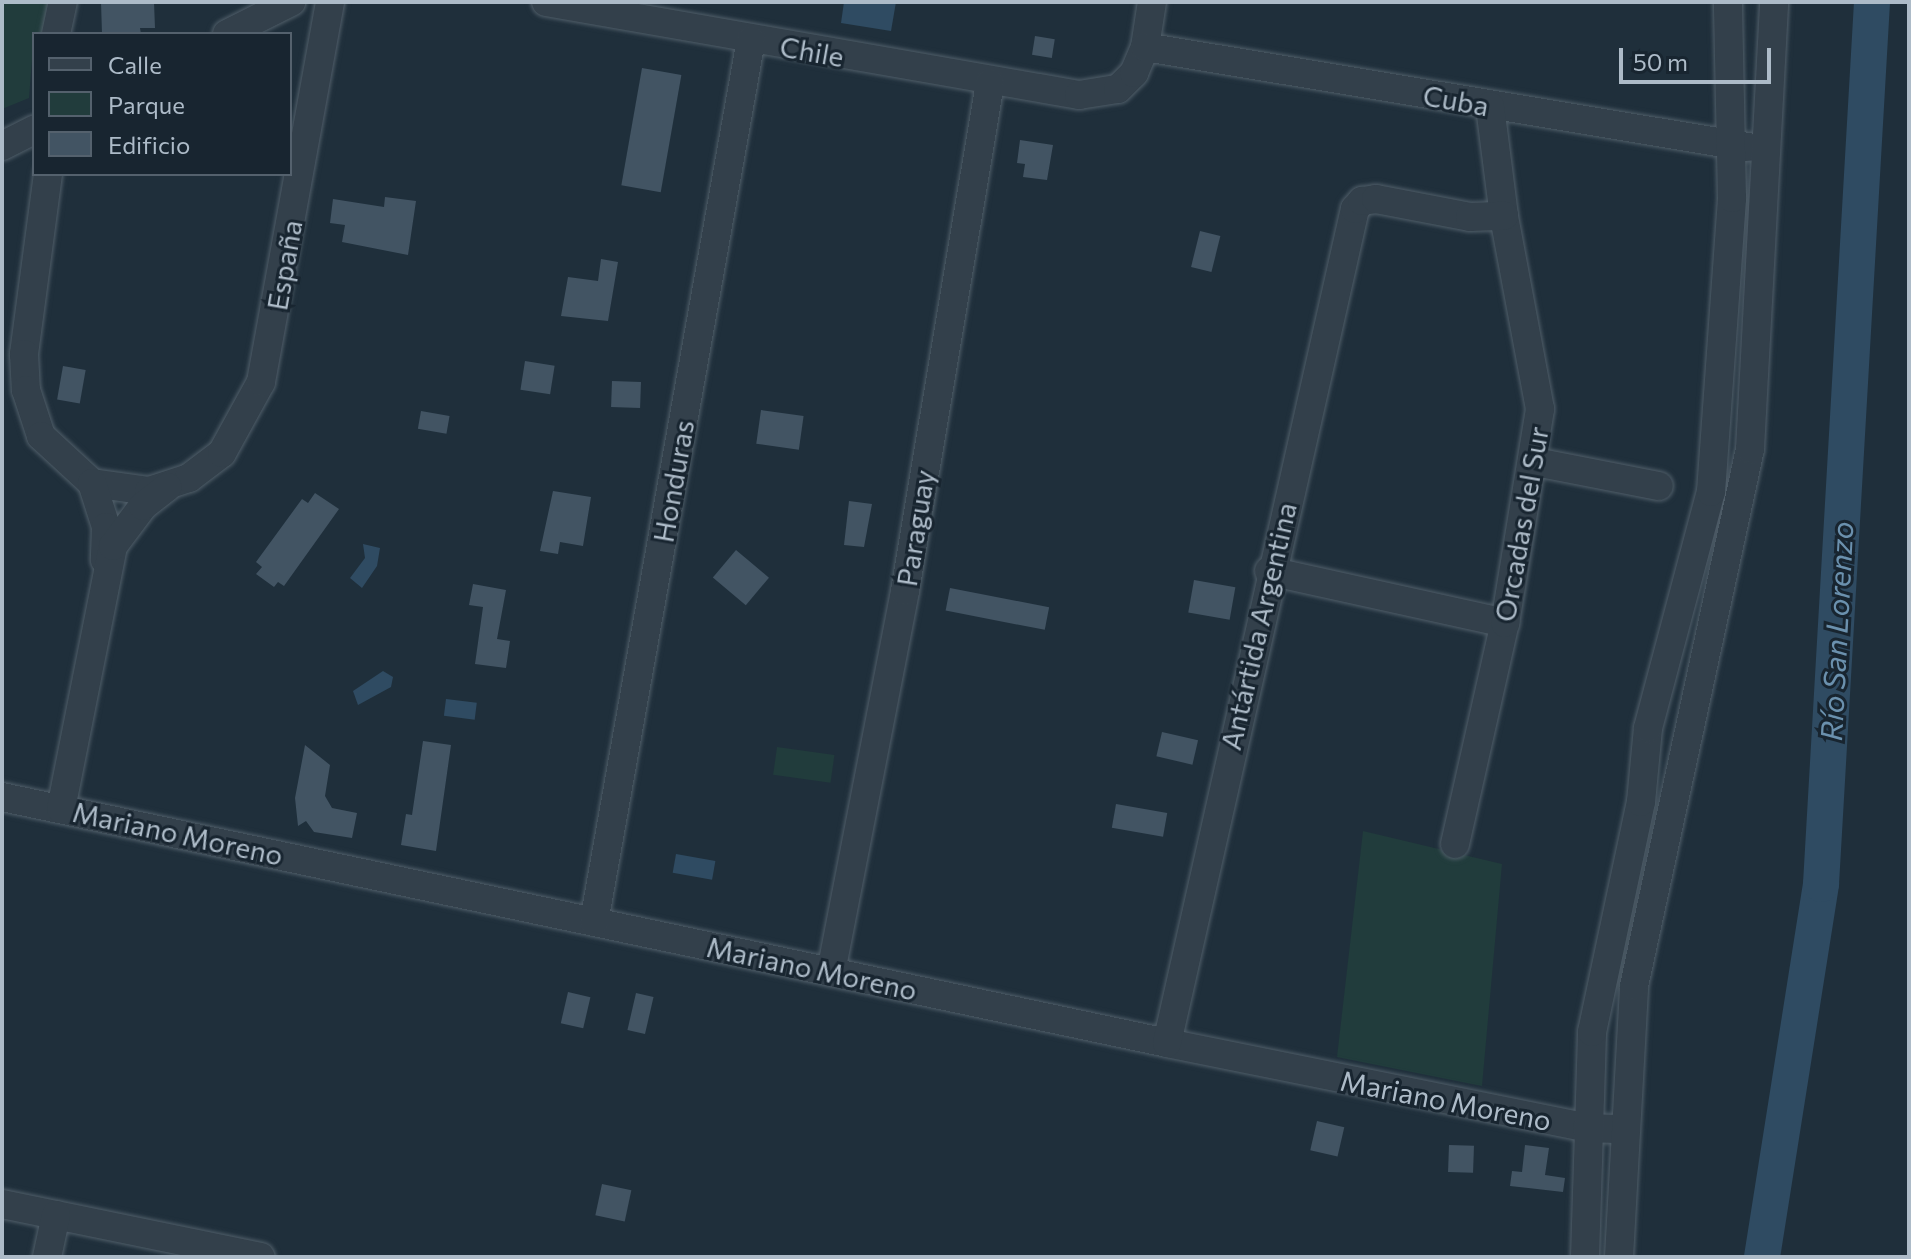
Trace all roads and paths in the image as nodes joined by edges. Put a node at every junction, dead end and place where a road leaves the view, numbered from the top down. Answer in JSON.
{"nodes":[{"id":1,"x":63,"y":2,"type":"edge"},
{"id":2,"x":291,"y":2,"type":"edge"},
{"id":3,"x":330,"y":2,"type":"edge"},
{"id":4,"x":546,"y":2,"type":"edge"},
{"id":5,"x":1152,"y":2,"type":"edge"},
{"id":6,"x":1728,"y":2,"type":"edge"},
{"id":7,"x":1774,"y":2,"type":"edge"},
{"id":8,"x":56,"y":32,"type":"edge"},
{"id":9,"x":231,"y":32,"type":"edge"},
{"id":10,"x":751,"y":40,"type":"junction"},
{"id":11,"x":1145,"y":47,"type":"junction"},
{"id":12,"x":990,"y":83,"type":"junction"},
{"id":13,"x":1490,"y":106,"type":"junction"},
{"id":14,"x":32,"y":131,"type":"edge"},
{"id":15,"x":1731,"y":145,"type":"junction"},
{"id":16,"x":2,"y":146,"type":"edge"},
{"id":17,"x":1768,"y":148,"type":"junction"},
{"id":18,"x":48,"y":176,"type":"edge"},
{"id":19,"x":1504,"y":216,"type":"junction"},
{"id":20,"x":1535,"y":462,"type":"junction"},
{"id":21,"x":92,"y":483,"type":"junction"},
{"id":22,"x":1659,"y":486,"type":"dead end"},
{"id":23,"x":167,"y":487,"type":"junction"},
{"id":24,"x":105,"y":570,"type":"junction"},
{"id":25,"x":1269,"y":571,"type":"junction"},
{"id":26,"x":1505,"y":623,"type":"junction"},
{"id":27,"x":2,"y":797,"type":"edge"},
{"id":28,"x":61,"y":809,"type":"junction"},
{"id":29,"x":1455,"y":844,"type":"dead end"},
{"id":30,"x":594,"y":922,"type":"junction"},
{"id":31,"x":831,"y":972,"type":"junction"},
{"id":32,"x":1167,"y":1043,"type":"junction"},
{"id":33,"x":1587,"y":1128,"type":"junction"},
{"id":34,"x":1623,"y":1129,"type":"junction"},
{"id":35,"x":2,"y":1204,"type":"edge"},
{"id":36,"x":56,"y":1215,"type":"junction"},
{"id":37,"x":47,"y":1257,"type":"edge"},
{"id":38,"x":261,"y":1257,"type":"edge"},
{"id":39,"x":1585,"y":1257,"type":"edge"},
{"id":40,"x":1619,"y":1257,"type":"edge"}],
"edges":[{"from":1,"to":8,"type":"street"},
{"from":2,"to":9,"type":"street"},
{"from":3,"to":23,"type":"street","name":"España"},
{"from":4,"to":10,"type":"street","name":"Chile"},
{"from":5,"to":11,"type":"street"},
{"from":6,"to":15,"type":"street"},
{"from":7,"to":17,"type":"street"},
{"from":10,"to":12,"type":"street","name":"Chile"},
{"from":10,"to":30,"type":"street","name":"Honduras"},
{"from":11,"to":12,"type":"street","name":"Chile"},
{"from":11,"to":13,"type":"street","name":"Cuba"},
{"from":12,"to":31,"type":"street","name":"Paraguay"},
{"from":13,"to":15,"type":"street","name":"Cuba"},
{"from":13,"to":19,"type":"street","name":"Orcadas del Sur"},
{"from":14,"to":16,"type":"street"},
{"from":15,"to":17,"type":"street","name":"Cuba"},
{"from":15,"to":33,"type":"street"},
{"from":17,"to":34,"type":"street"},
{"from":18,"to":21,"type":"street"},
{"from":19,"to":20,"type":"street","name":"Orcadas del Sur"},
{"from":19,"to":25,"type":"street","name":"Antártida Argentina"},
{"from":20,"to":22,"type":"street"},
{"from":20,"to":26,"type":"street","name":"Orcadas del Sur"},
{"from":21,"to":23,"type":"street","name":"España"},
{"from":21,"to":24,"type":"street","name":"España"},
{"from":23,"to":24,"type":"street","name":"España"},
{"from":24,"to":28,"type":"street","name":"España"},
{"from":25,"to":26,"type":"street"},
{"from":25,"to":32,"type":"street","name":"Antártida Argentina"},
{"from":26,"to":29,"type":"street","name":"Orcadas del Sur"},
{"from":27,"to":28,"type":"street","name":"Mariano Moreno"},
{"from":28,"to":30,"type":"street","name":"Mariano Moreno"},
{"from":30,"to":31,"type":"street","name":"Mariano Moreno"},
{"from":31,"to":32,"type":"street","name":"Mariano Moreno"},
{"from":32,"to":33,"type":"street","name":"Mariano Moreno"},
{"from":33,"to":34,"type":"street","name":"Mariano Moreno"},
{"from":33,"to":39,"type":"street"},
{"from":34,"to":40,"type":"street"},
{"from":35,"to":36,"type":"street"},
{"from":36,"to":37,"type":"street"},
{"from":36,"to":38,"type":"street"}]}
